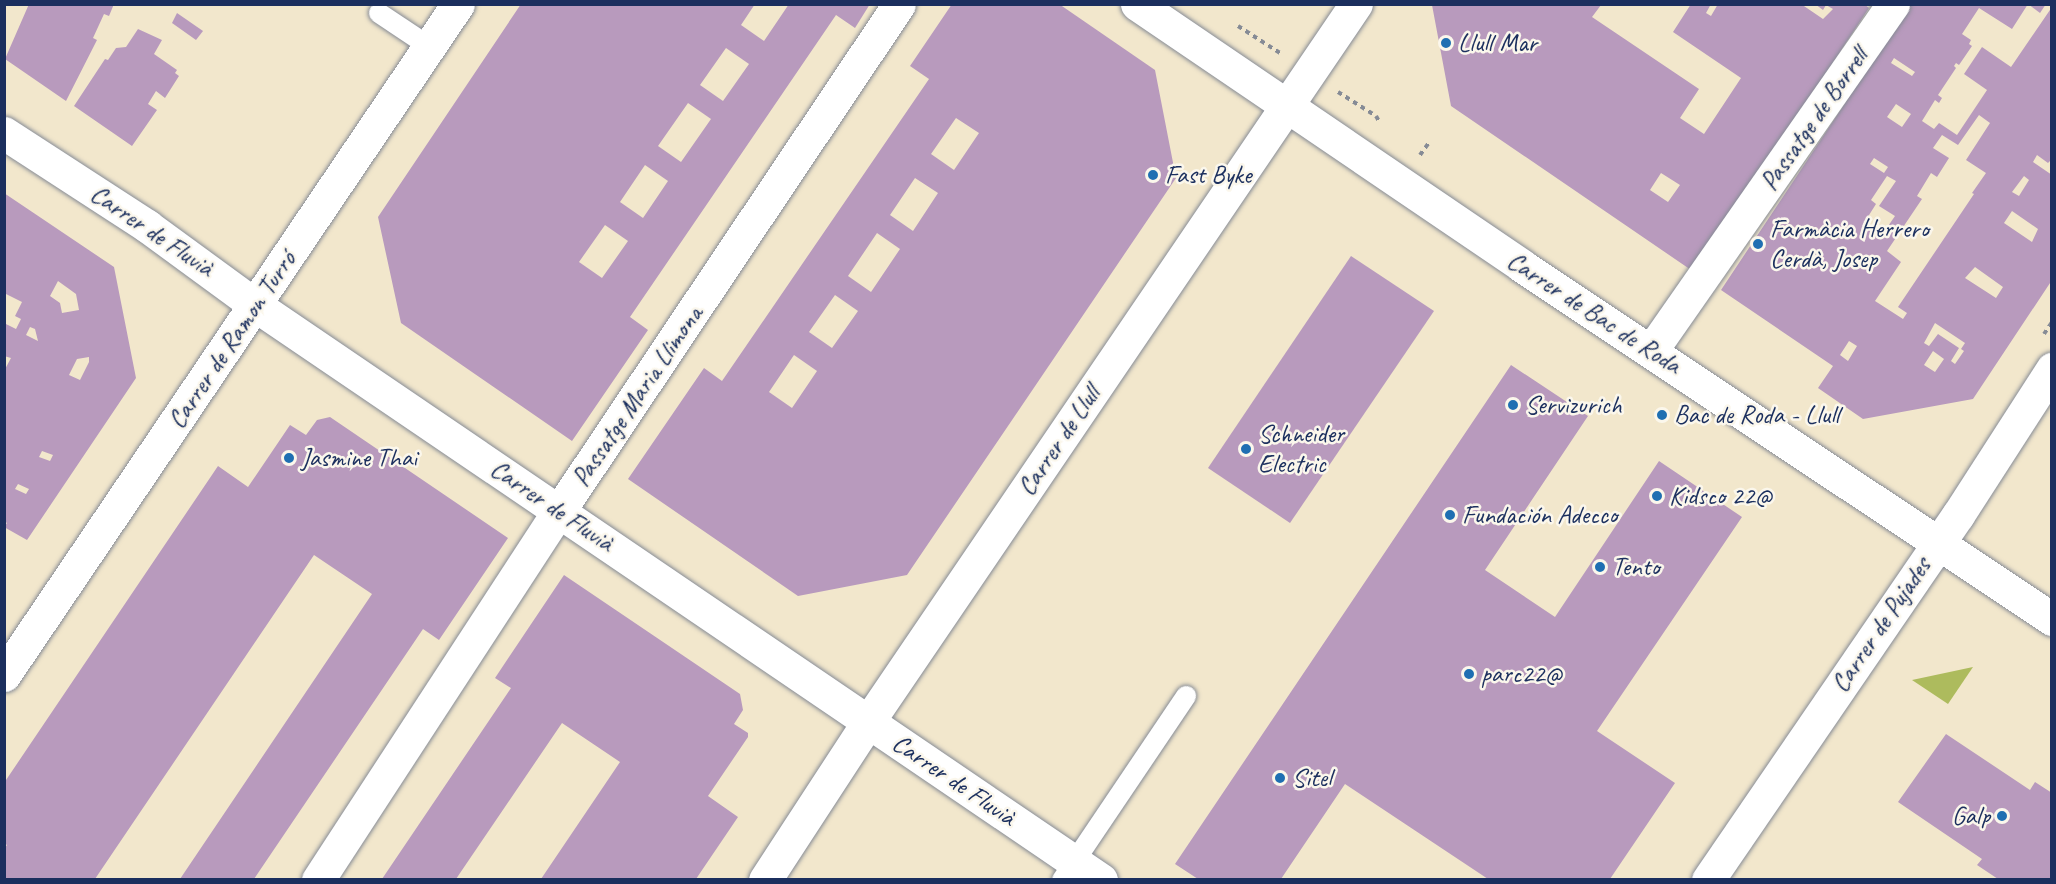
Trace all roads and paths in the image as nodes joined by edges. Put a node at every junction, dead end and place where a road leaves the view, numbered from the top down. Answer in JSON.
{"nodes":[{"id":1,"x":458,"y":4,"type":"edge"},
{"id":2,"x":899,"y":4,"type":"edge"},
{"id":3,"x":1137,"y":4,"type":"edge"},
{"id":4,"x":1356,"y":4,"type":"edge"},
{"id":5,"x":1893,"y":4,"type":"edge"},
{"id":6,"x":379,"y":13,"type":"dead end"},
{"id":7,"x":430,"y":47,"type":"junction"},
{"id":8,"x":1287,"y":106,"type":"junction"},
{"id":9,"x":4,"y":133,"type":"edge"},
{"id":10,"x":1428,"y":144,"type":"dead end"},
{"id":11,"x":1418,"y":158,"type":"dead end"},
{"id":12,"x":255,"y":304,"type":"junction"},
{"id":13,"x":1651,"y":351,"type":"junction"},
{"id":14,"x":2052,"y":369,"type":"edge"},
{"id":15,"x":559,"y":511,"type":"junction"},
{"id":16,"x":1937,"y":543,"type":"junction"},
{"id":17,"x":2052,"y":619,"type":"edge"},
{"id":18,"x":9,"y":658,"type":"edge"},
{"id":19,"x":1185,"y":696,"type":"dead end"},
{"id":20,"x":868,"y":722,"type":"junction"},
{"id":21,"x":1068,"y":870,"type":"edge"},
{"id":22,"x":318,"y":879,"type":"edge"},
{"id":23,"x":765,"y":879,"type":"edge"},
{"id":24,"x":1101,"y":879,"type":"edge"},
{"id":25,"x":1708,"y":879,"type":"edge"}],
"edges":[{"from":1,"to":7,"type":"street","name":"Carrer de Ramon Turró"},
{"from":2,"to":15,"type":"street","name":"Passatge Maria Llimona"},
{"from":3,"to":8,"type":"street","name":"Carrer de Bac de Roda"},
{"from":4,"to":8,"type":"street","name":"Carrer de Llull"},
{"from":5,"to":13,"type":"street","name":"Passatge de Borrell"},
{"from":6,"to":7,"type":"lane"},
{"from":7,"to":12,"type":"street","name":"Carrer de Ramon Turró"},
{"from":8,"to":13,"type":"street","name":"Carrer de Bac de Roda"},
{"from":8,"to":20,"type":"street","name":"Carrer de Llull"},
{"from":9,"to":12,"type":"street","name":"Carrer de Fluvià"},
{"from":10,"to":11,"type":"path"},
{"from":12,"to":15,"type":"street","name":"Carrer de Fluvià"},
{"from":12,"to":18,"type":"street","name":"Carrer de Ramon Turró"},
{"from":13,"to":16,"type":"street","name":"Carrer de Bac de Roda"},
{"from":14,"to":16,"type":"street","name":"Carrer de Pujades"},
{"from":15,"to":20,"type":"street","name":"Carrer de Fluvià"},
{"from":15,"to":22,"type":"street","name":"Passatge Maria Llimona"},
{"from":16,"to":17,"type":"street","name":"Carrer de Bac de Roda"},
{"from":16,"to":25,"type":"street","name":"Carrer de Pujades"},
{"from":19,"to":21,"type":"lane"},
{"from":20,"to":21,"type":"street","name":"Carrer de Fluvià"},
{"from":20,"to":23,"type":"street","name":"Carrer de Llull"},
{"from":21,"to":24,"type":"street","name":"Carrer de Fluvià"}]}
